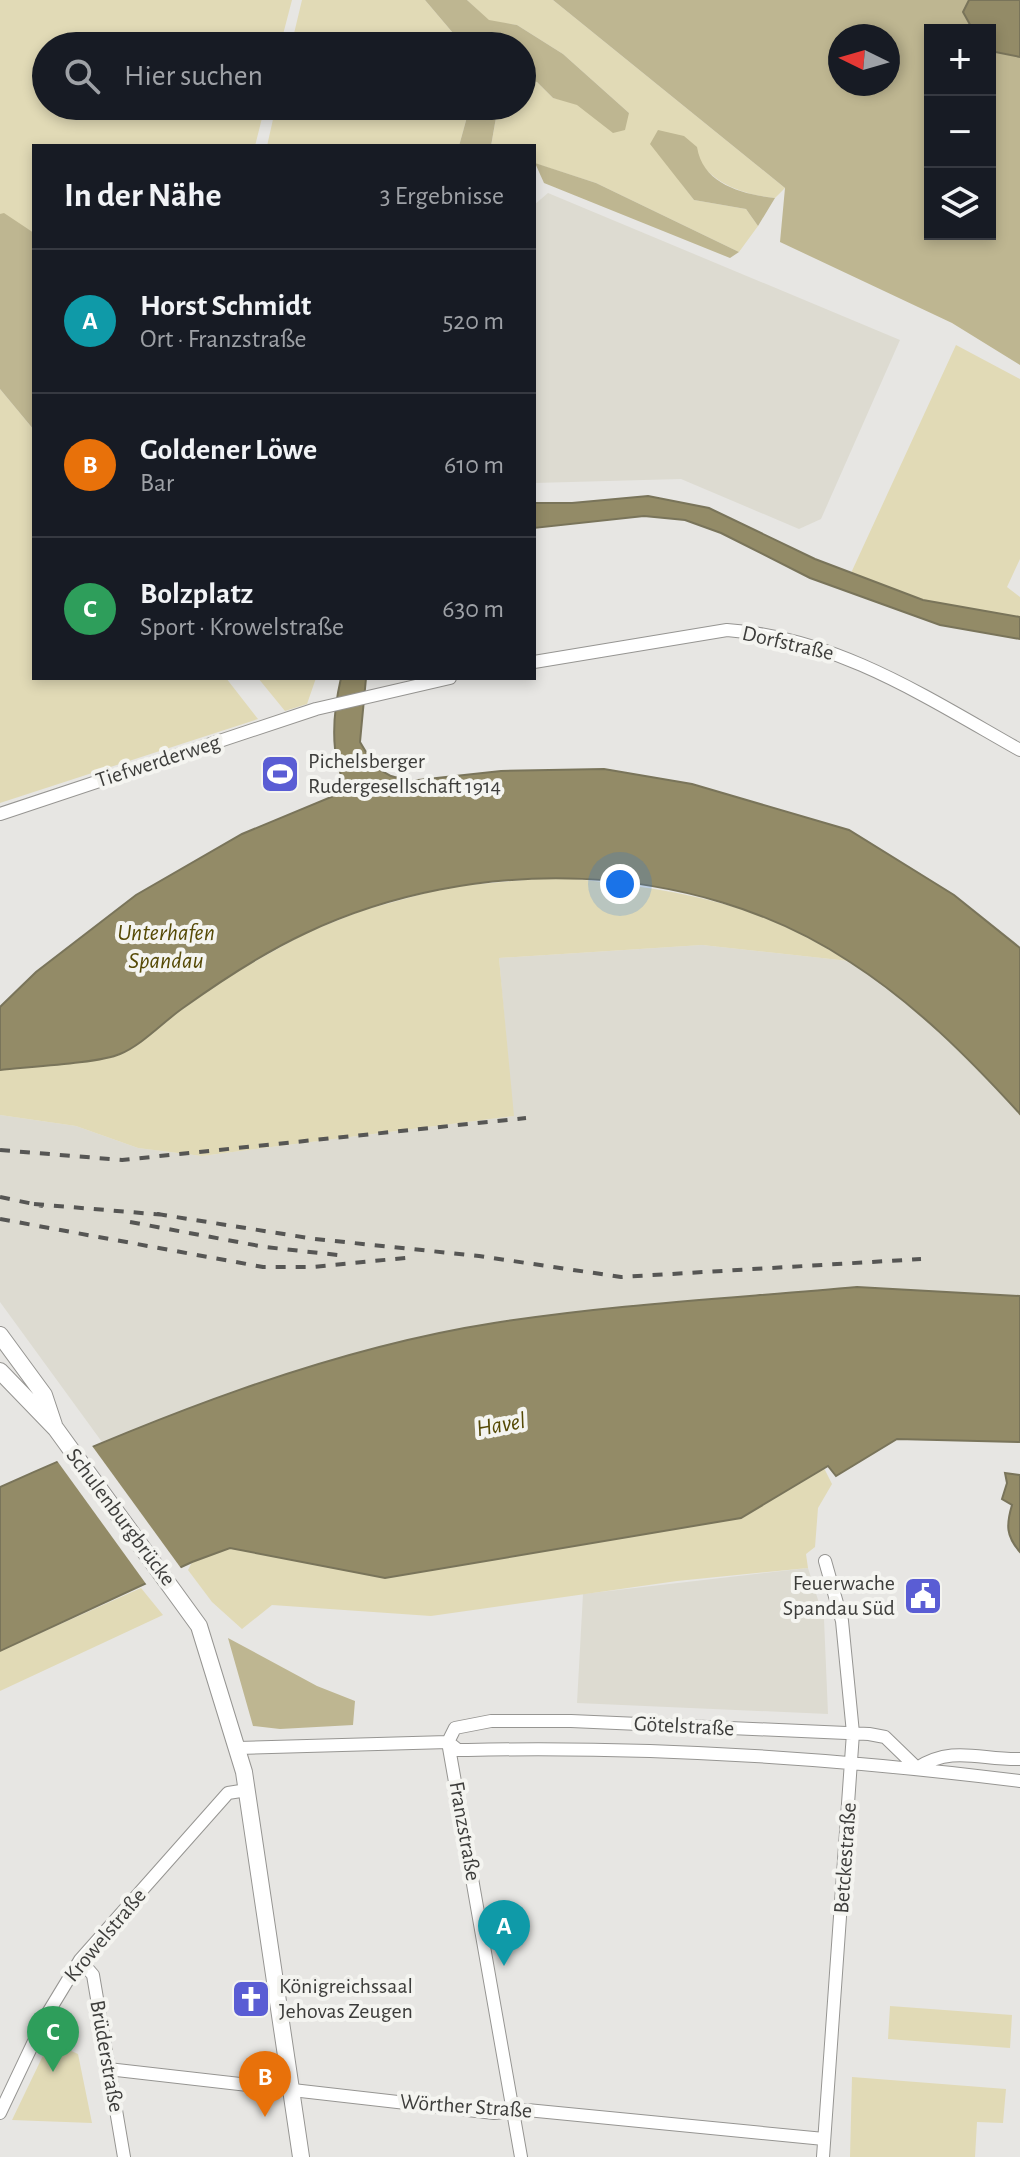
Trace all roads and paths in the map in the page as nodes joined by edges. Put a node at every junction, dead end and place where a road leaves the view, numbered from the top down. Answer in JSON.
{"nodes":[{"id":1,"x":536,"y":662,"type":"edge"},
{"id":2,"x":441,"y":680,"type":"edge"},
{"id":3,"x":1020,"y":750,"type":"edge"},
{"id":4,"x":0,"y":814,"type":"edge"},
{"id":5,"x":0,"y":1335,"type":"edge"},
{"id":6,"x":0,"y":1371,"type":"edge"},
{"id":7,"x":56,"y":1429,"type":"junction"},
{"id":8,"x":825,"y":1561,"type":"dead end"},
{"id":9,"x":853,"y":1733,"type":"junction"},
{"id":10,"x":448,"y":1742,"type":"junction"},
{"id":11,"x":238,"y":1748,"type":"junction"},
{"id":12,"x":1020,"y":1759,"type":"edge"},
{"id":13,"x":852,"y":1762,"type":"junction"},
{"id":14,"x":917,"y":1768,"type":"junction"},
{"id":15,"x":1020,"y":1781,"type":"edge"},
{"id":16,"x":247,"y":1790,"type":"junction"},
{"id":17,"x":80,"y":1960,"type":"junction"},
{"id":18,"x":108,"y":2069,"type":"junction"},
{"id":19,"x":292,"y":2089,"type":"junction"},
{"id":20,"x":513,"y":2111,"type":"junction"},
{"id":21,"x":0,"y":2113,"type":"edge"},
{"id":22,"x":824,"y":2139,"type":"junction"},
{"id":23,"x":124,"y":2157,"type":"edge"},
{"id":24,"x":301,"y":2157,"type":"edge"},
{"id":25,"x":521,"y":2157,"type":"edge"},
{"id":26,"x":823,"y":2157,"type":"edge"}],
"edges":[{"from":1,"to":3,"type":"street","name":"Dorfstraße"},
{"from":2,"to":4,"type":"street","name":"Tiefwerderweg"},
{"from":5,"to":7,"type":"street"},
{"from":6,"to":7,"type":"street"},
{"from":7,"to":11,"type":"street","name":"Schulenburgbrücke"},
{"from":8,"to":9,"type":"street","name":"Betckestraße"},
{"from":9,"to":10,"type":"street","name":"Götelstraße"},
{"from":9,"to":13,"type":"street","name":"Betckestraße"},
{"from":9,"to":14,"type":"street","name":"Götelstraße"},
{"from":10,"to":11,"type":"street","name":"Götelstraße"},
{"from":10,"to":13,"type":"street","name":"Götelstraße"},
{"from":10,"to":20,"type":"street","name":"Franzstraße"},
{"from":11,"to":16,"type":"street"},
{"from":12,"to":14,"type":"street"},
{"from":13,"to":14,"type":"street","name":"Götelstraße"},
{"from":13,"to":22,"type":"street","name":"Betckestraße"},
{"from":14,"to":15,"type":"street","name":"Götelstraße"},
{"from":16,"to":17,"type":"street","name":"Krowelstraße"},
{"from":16,"to":19,"type":"street"},
{"from":17,"to":18,"type":"street","name":"Brüderstraße"},
{"from":17,"to":21,"type":"street","name":"Krowelstraße"},
{"from":18,"to":19,"type":"street","name":"Wörther Straße"},
{"from":18,"to":23,"type":"street","name":"Brüderstraße"},
{"from":19,"to":20,"type":"street","name":"Wörther Straße"},
{"from":19,"to":24,"type":"street"},
{"from":20,"to":22,"type":"street","name":"Wörther Straße"},
{"from":20,"to":25,"type":"street","name":"Franzstraße"},
{"from":22,"to":26,"type":"street","name":"Betckestraße"}]}
